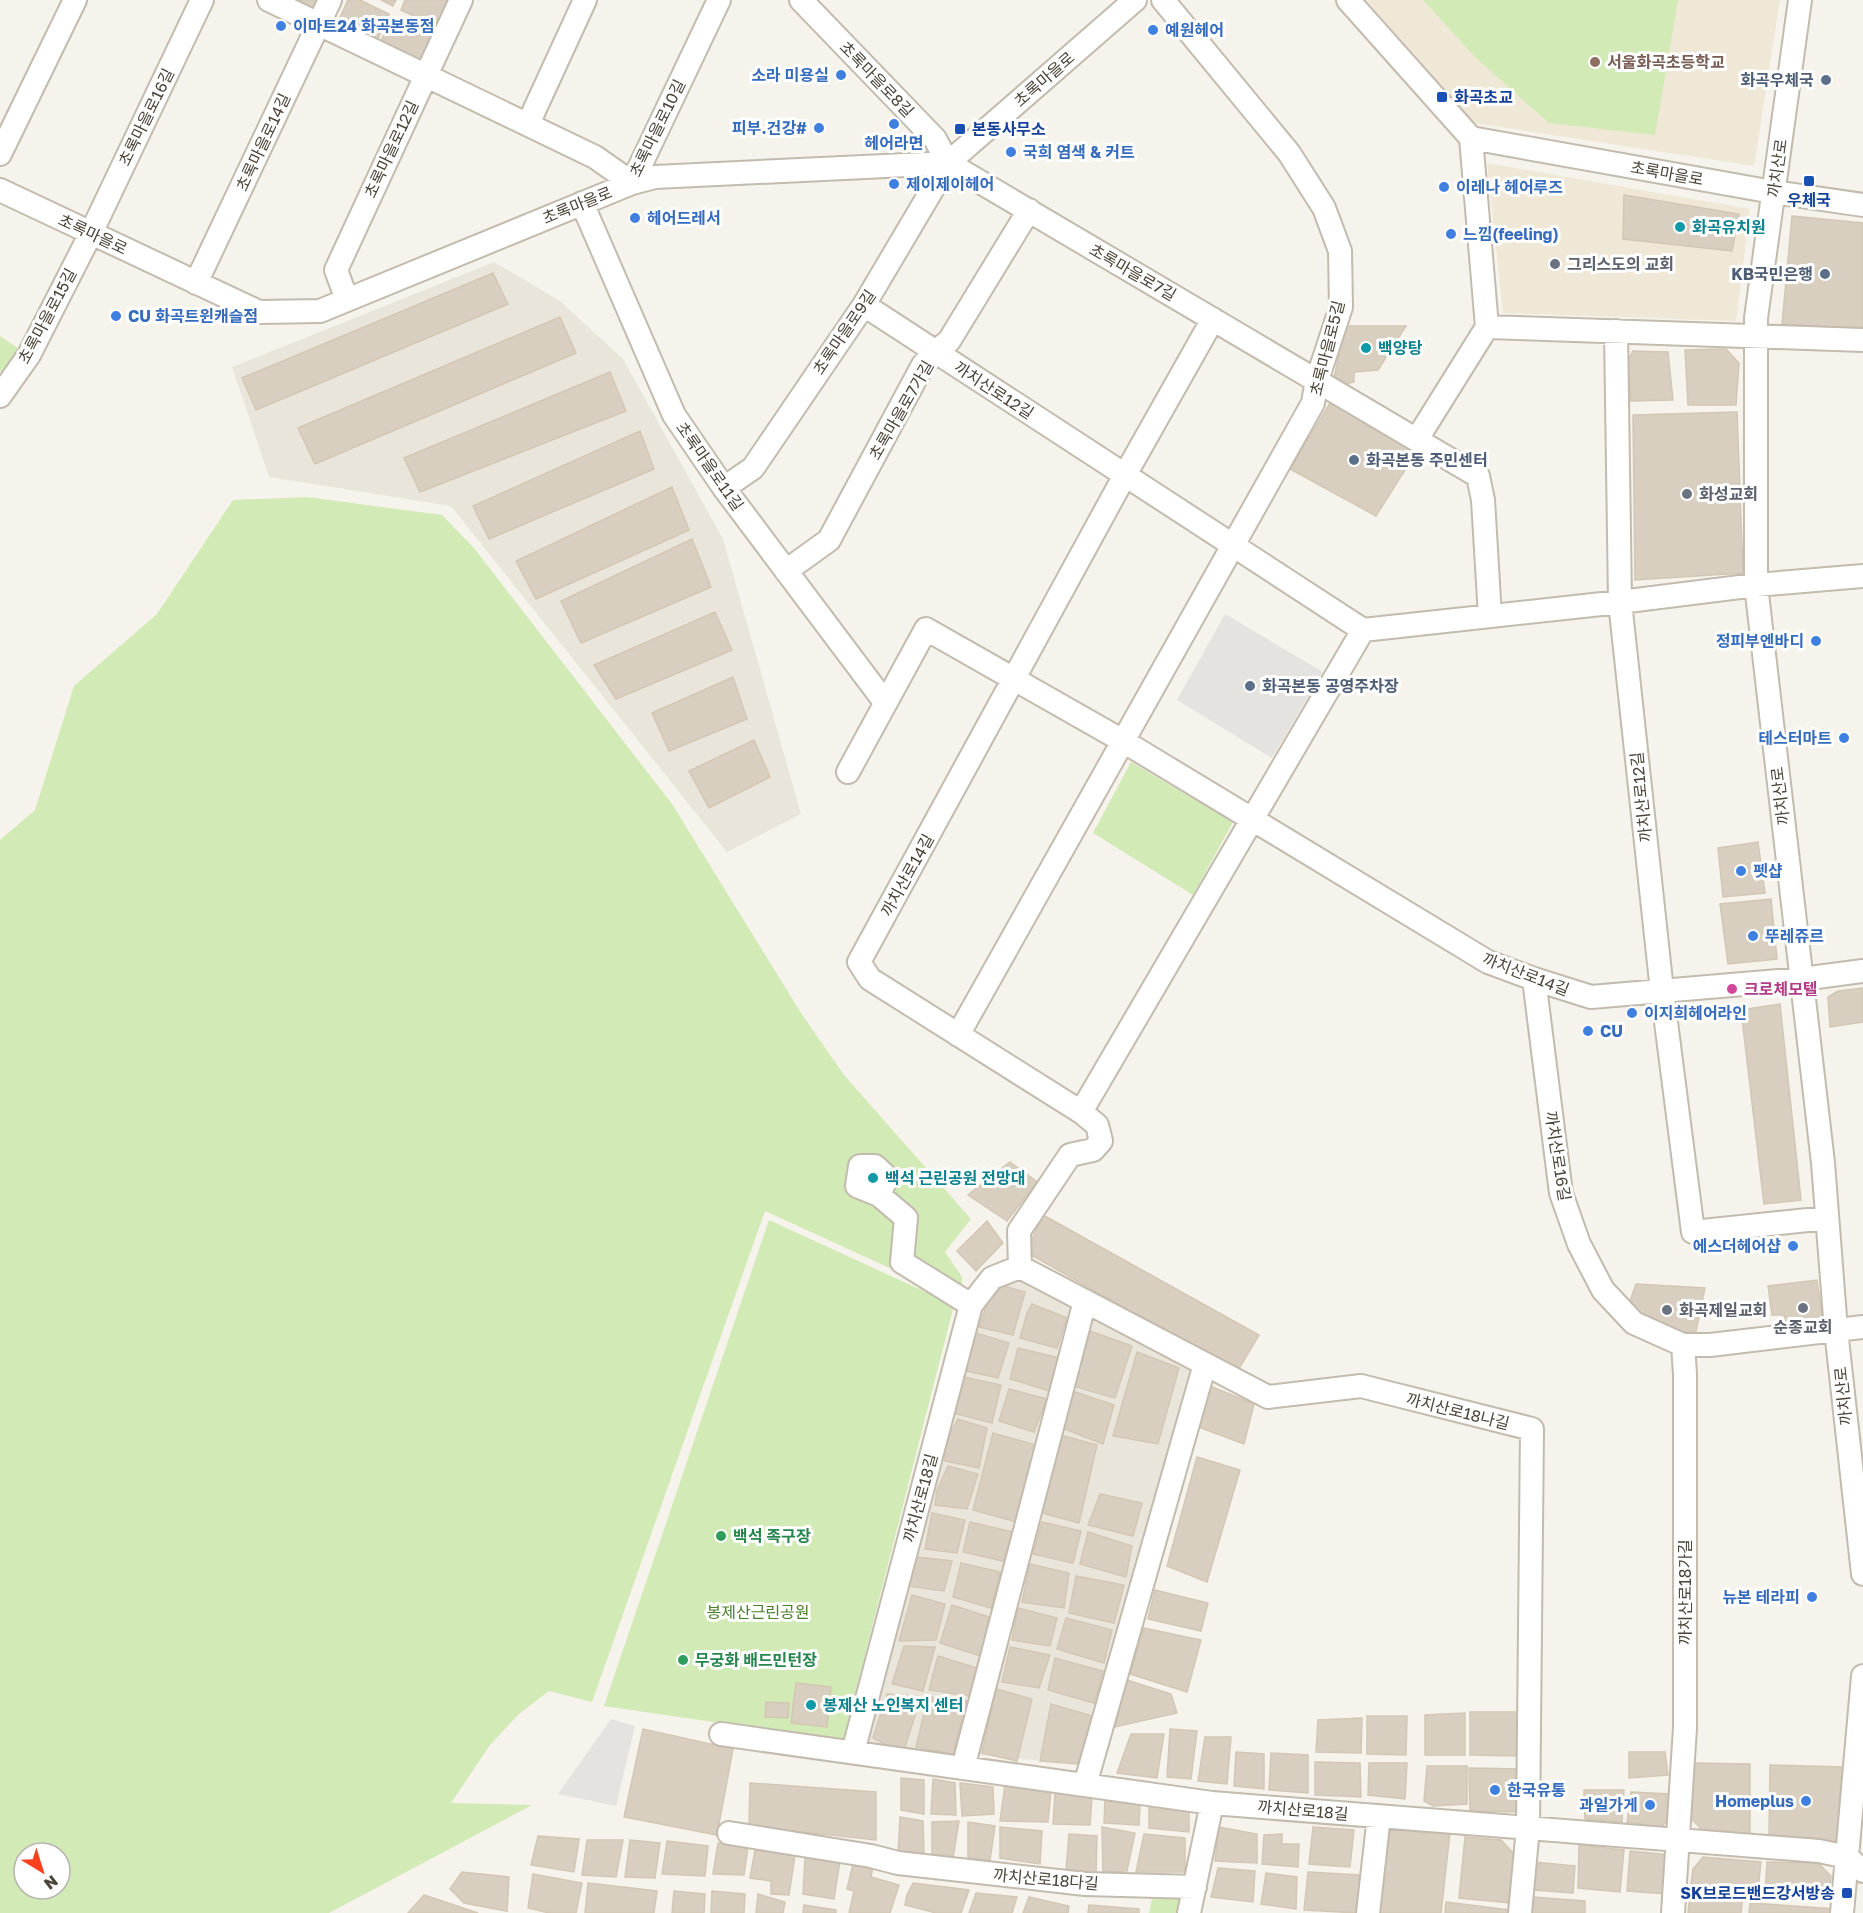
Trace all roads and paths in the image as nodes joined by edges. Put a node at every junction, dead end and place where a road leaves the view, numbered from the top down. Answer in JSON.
{"nodes":[{"id":1,"x":75,"y":0,"type":"edge"},
{"id":2,"x":202,"y":0,"type":"edge"},
{"id":3,"x":269,"y":0,"type":"edge"},
{"id":4,"x":330,"y":0,"type":"edge"},
{"id":5,"x":461,"y":0,"type":"edge"},
{"id":6,"x":585,"y":0,"type":"edge"},
{"id":7,"x":719,"y":0,"type":"edge"},
{"id":8,"x":801,"y":0,"type":"edge"},
{"id":9,"x":1135,"y":0,"type":"edge"},
{"id":10,"x":1163,"y":0,"type":"edge"},
{"id":11,"x":1348,"y":0,"type":"edge"},
{"id":12,"x":1800,"y":0,"type":"edge"},
{"id":13,"x":319,"y":23,"type":"junction"},
{"id":14,"x":426,"y":75,"type":"junction"},
{"id":15,"x":528,"y":124,"type":"junction"},
{"id":16,"x":1471,"y":138,"type":"junction"},
{"id":17,"x":0,"y":154,"type":"edge"},
{"id":18,"x":948,"y":163,"type":"junction"},
{"id":19,"x":632,"y":183,"type":"junction"},
{"id":20,"x":0,"y":190,"type":"edge"},
{"id":21,"x":1773,"y":192,"type":"junction"},
{"id":22,"x":582,"y":203,"type":"junction"},
{"id":23,"x":1863,"y":205,"type":"edge"},
{"id":24,"x":1029,"y":210,"type":"junction"},
{"id":25,"x":91,"y":233,"type":"junction"},
{"id":26,"x":196,"y":283,"type":"junction"},
{"id":27,"x":347,"y":300,"type":"junction"},
{"id":28,"x":864,"y":305,"type":"junction"},
{"id":29,"x":1213,"y":319,"type":"junction"},
{"id":30,"x":1487,"y":327,"type":"junction"},
{"id":31,"x":1616,"y":331,"type":"junction"},
{"id":32,"x":1756,"y":337,"type":"junction"},
{"id":33,"x":1863,"y":340,"type":"edge"},
{"id":34,"x":935,"y":352,"type":"junction"},
{"id":35,"x":1317,"y":380,"type":"junction"},
{"id":36,"x":0,"y":396,"type":"edge"},
{"id":37,"x":1417,"y":440,"type":"junction"},
{"id":38,"x":1125,"y":476,"type":"junction"},
{"id":39,"x":724,"y":488,"type":"junction"},
{"id":40,"x":1233,"y":546,"type":"junction"},
{"id":41,"x":786,"y":571,"type":"junction"},
{"id":42,"x":1863,"y":576,"type":"edge"},
{"id":43,"x":1756,"y":585,"type":"junction"},
{"id":44,"x":1620,"y":602,"type":"junction"},
{"id":45,"x":1490,"y":616,"type":"junction"},
{"id":46,"x":1362,"y":630,"type":"junction"},
{"id":47,"x":1014,"y":679,"type":"junction"},
{"id":48,"x":884,"y":702,"type":"junction"},
{"id":49,"x":1123,"y":741,"type":"junction"},
{"id":50,"x":848,"y":772,"type":"dead end"},
{"id":51,"x":1251,"y":819,"type":"junction"},
{"id":52,"x":1863,"y":971,"type":"edge"},
{"id":53,"x":1534,"y":979,"type":"junction"},
{"id":54,"x":1802,"y":979,"type":"junction"},
{"id":55,"x":1662,"y":991,"type":"junction"},
{"id":56,"x":958,"y":1035,"type":"junction"},
{"id":57,"x":1081,"y":1112,"type":"junction"},
{"id":58,"x":879,"y":1195,"type":"dead end"},
{"id":59,"x":1827,"y":1218,"type":"junction"},
{"id":60,"x":1020,"y":1267,"type":"junction"},
{"id":61,"x":1085,"y":1301,"type":"junction"},
{"id":62,"x":971,"y":1305,"type":"junction"},
{"id":63,"x":1863,"y":1327,"type":"edge"},
{"id":64,"x":1836,"y":1330,"type":"junction"},
{"id":65,"x":1683,"y":1345,"type":"junction"},
{"id":66,"x":1205,"y":1364,"type":"junction"},
{"id":67,"x":1863,"y":1574,"type":"edge"},
{"id":68,"x":1863,"y":1676,"type":"edge"},
{"id":69,"x":721,"y":1734,"type":"dead end"},
{"id":70,"x":854,"y":1752,"type":"junction"},
{"id":71,"x":963,"y":1768,"type":"junction"},
{"id":72,"x":1085,"y":1785,"type":"junction"},
{"id":73,"x":1212,"y":1803,"type":"junction"},
{"id":74,"x":1379,"y":1816,"type":"junction"},
{"id":75,"x":1528,"y":1828,"type":"junction"},
{"id":76,"x":729,"y":1833,"type":"dead end"},
{"id":77,"x":1679,"y":1840,"type":"junction"},
{"id":78,"x":1855,"y":1864,"type":"edge"},
{"id":79,"x":1195,"y":1887,"type":"junction"},
{"id":80,"x":1190,"y":1913,"type":"edge"},
{"id":81,"x":1368,"y":1913,"type":"edge"},
{"id":82,"x":1520,"y":1913,"type":"edge"},
{"id":83,"x":1673,"y":1913,"type":"edge"},
{"id":84,"x":1842,"y":1913,"type":"edge"}],
"edges":[{"from":1,"to":17,"type":"street"},
{"from":2,"to":25,"type":"street","name":"초록마을로16길"},
{"from":3,"to":13,"type":"street","name":"초록마을로10길"},
{"from":4,"to":13,"type":"street","name":"초록마을로14길"},
{"from":5,"to":14,"type":"street","name":"초록마을로12길"},
{"from":6,"to":15,"type":"street"},
{"from":7,"to":19,"type":"street","name":"초록마을로10길"},
{"from":8,"to":18,"type":"street","name":"초록마을로8길"},
{"from":9,"to":18,"type":"street","name":"초록마을로"},
{"from":10,"to":35,"type":"street","name":"초록마을로5길"},
{"from":11,"to":16,"type":"street"},
{"from":12,"to":21,"type":"street","name":"까치산로"},
{"from":13,"to":14,"type":"street","name":"초록마을로10길"},
{"from":13,"to":26,"type":"street","name":"초록마을로14길"},
{"from":14,"to":15,"type":"street","name":"초록마을로10길"},
{"from":14,"to":27,"type":"street","name":"초록마을로12길"},
{"from":15,"to":19,"type":"street","name":"초록마을로10길"},
{"from":16,"to":21,"type":"street","name":"초록마을로"},
{"from":16,"to":30,"type":"street"},
{"from":18,"to":19,"type":"street","name":"초록마을로"},
{"from":18,"to":24,"type":"street","name":"초록마을로7길"},
{"from":18,"to":28,"type":"street","name":"초록마을로9길"},
{"from":19,"to":22,"type":"street","name":"초록마을로"},
{"from":20,"to":25,"type":"street","name":"초록마을로"},
{"from":21,"to":23,"type":"street","name":"초록마을로"},
{"from":21,"to":32,"type":"street","name":"까치산로"},
{"from":22,"to":27,"type":"street","name":"초록마을로"},
{"from":22,"to":39,"type":"street","name":"초록마을로11길"},
{"from":24,"to":29,"type":"street","name":"초록마을로7길"},
{"from":24,"to":34,"type":"street","name":"초록마을로7가길"},
{"from":25,"to":26,"type":"street","name":"초록마을로"},
{"from":25,"to":36,"type":"street","name":"초록마을로15길"},
{"from":26,"to":27,"type":"street","name":"초록마을로"},
{"from":28,"to":34,"type":"street","name":"까치산로12길"},
{"from":28,"to":39,"type":"street","name":"초록마을로9길"},
{"from":29,"to":35,"type":"street","name":"초록마을로7길"},
{"from":29,"to":38,"type":"street"},
{"from":30,"to":31,"type":"street"},
{"from":30,"to":37,"type":"street"},
{"from":31,"to":32,"type":"street"},
{"from":31,"to":44,"type":"street","name":"까치산로12길"},
{"from":32,"to":33,"type":"street"},
{"from":32,"to":43,"type":"street","name":"까치산로"},
{"from":34,"to":38,"type":"street","name":"까치산로12길"},
{"from":34,"to":41,"type":"street","name":"초록마을로7가길"},
{"from":35,"to":37,"type":"street"},
{"from":35,"to":40,"type":"street","name":"초록마을로5길"},
{"from":37,"to":45,"type":"street"},
{"from":38,"to":40,"type":"street","name":"까치산로12길"},
{"from":38,"to":47,"type":"street"},
{"from":39,"to":41,"type":"street","name":"초록마을로11길"},
{"from":40,"to":46,"type":"street","name":"까치산로12길"},
{"from":40,"to":49,"type":"street","name":"초록마을로5길"},
{"from":41,"to":48,"type":"street","name":"초록마을로11길"},
{"from":42,"to":43,"type":"street"},
{"from":43,"to":44,"type":"street"},
{"from":43,"to":54,"type":"street","name":"까치산로"},
{"from":44,"to":45,"type":"street"},
{"from":44,"to":55,"type":"street","name":"까치산로12길"},
{"from":45,"to":46,"type":"street"},
{"from":46,"to":51,"type":"street"},
{"from":47,"to":48,"type":"street","name":"까치산로14길"},
{"from":47,"to":49,"type":"street","name":"까치산로14길"},
{"from":47,"to":56,"type":"street","name":"까치산로14길"},
{"from":48,"to":50,"type":"street","name":"까치산로14길"},
{"from":49,"to":51,"type":"street","name":"까치산로14길"},
{"from":49,"to":56,"type":"street"},
{"from":51,"to":53,"type":"street","name":"까치산로14길"},
{"from":51,"to":57,"type":"street"},
{"from":52,"to":54,"type":"street","name":"까치산로14길"},
{"from":53,"to":55,"type":"street","name":"까치산로14길"},
{"from":53,"to":65,"type":"street","name":"까치산로16길"},
{"from":54,"to":55,"type":"street","name":"까치산로14길"},
{"from":54,"to":59,"type":"street","name":"까치산로"},
{"from":55,"to":59,"type":"street"},
{"from":56,"to":57,"type":"street","name":"까치산로14길"},
{"from":57,"to":60,"type":"street","name":"까치산로14길"},
{"from":58,"to":62,"type":"street"},
{"from":59,"to":64,"type":"street","name":"까치산로"},
{"from":60,"to":61,"type":"street","name":"까치산로18나길"},
{"from":60,"to":62,"type":"street","name":"까치산로18길"},
{"from":61,"to":66,"type":"street","name":"까치산로18나길"},
{"from":61,"to":71,"type":"street"},
{"from":62,"to":70,"type":"street","name":"까치산로18길"},
{"from":63,"to":64,"type":"street","name":"까치산로16길"},
{"from":64,"to":65,"type":"street","name":"까치산로16길"},
{"from":64,"to":67,"type":"street","name":"까치산로"},
{"from":65,"to":77,"type":"street","name":"까치산로18가길"},
{"from":66,"to":72,"type":"street"},
{"from":66,"to":75,"type":"street","name":"까치산로18나길"},
{"from":68,"to":78,"type":"street"},
{"from":69,"to":70,"type":"street","name":"까치산로18길"},
{"from":70,"to":71,"type":"street","name":"까치산로18길"},
{"from":71,"to":72,"type":"street","name":"까치산로18길"},
{"from":72,"to":73,"type":"street","name":"까치산로18길"},
{"from":73,"to":74,"type":"street","name":"까치산로18길"},
{"from":73,"to":79,"type":"street"},
{"from":74,"to":75,"type":"street","name":"까치산로18길"},
{"from":74,"to":81,"type":"street"},
{"from":75,"to":77,"type":"street","name":"까치산로18길"},
{"from":75,"to":82,"type":"street"},
{"from":76,"to":79,"type":"street","name":"까치산로18다길"},
{"from":77,"to":78,"type":"street","name":"까치산로18길"},
{"from":77,"to":83,"type":"street"},
{"from":78,"to":84,"type":"street"},
{"from":79,"to":80,"type":"street"}]}
